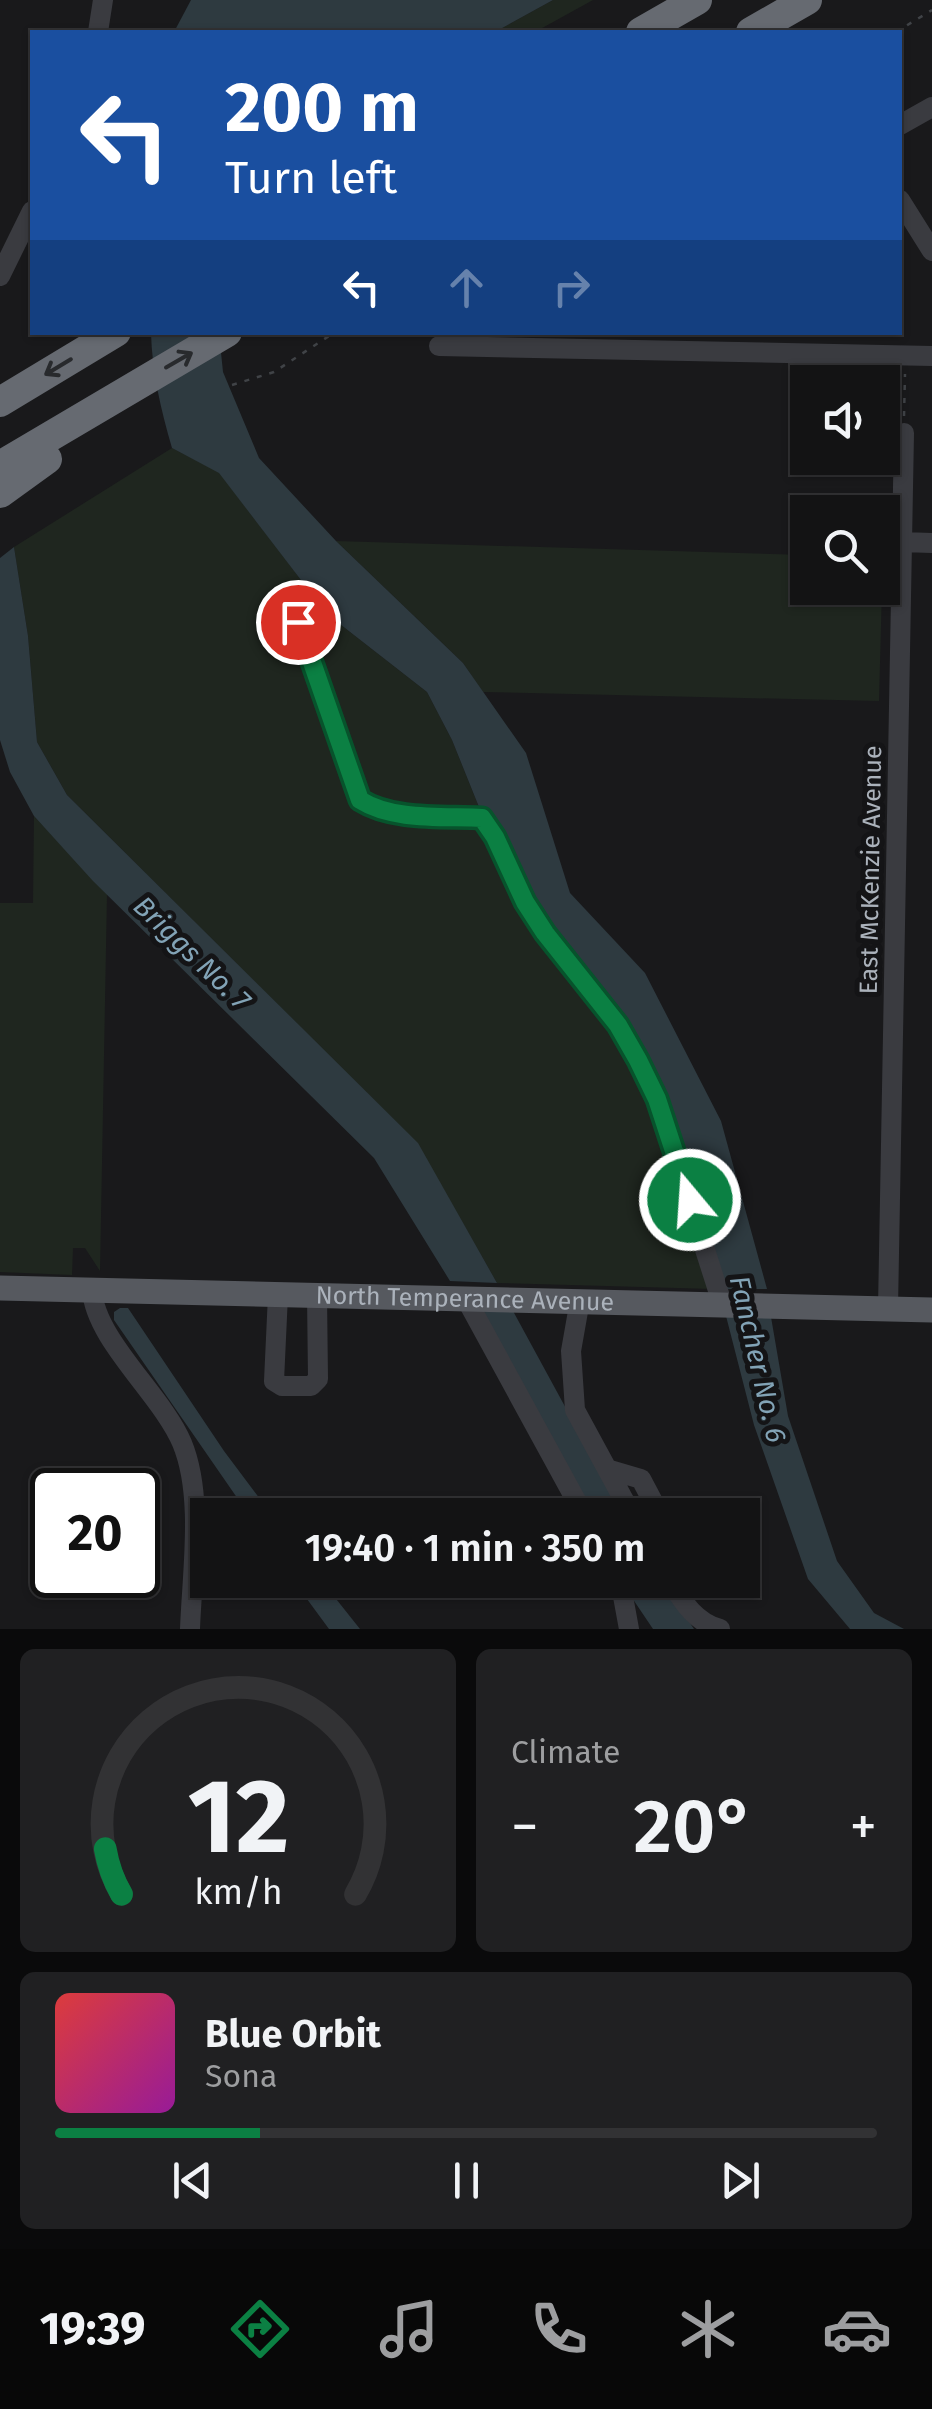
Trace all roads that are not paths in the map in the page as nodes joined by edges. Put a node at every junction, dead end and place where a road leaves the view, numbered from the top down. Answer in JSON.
{"nodes":[{"id":1,"x":103,"y":0,"type":"edge"},
{"id":2,"x":697,"y":0,"type":"edge"},
{"id":3,"x":807,"y":0,"type":"edge"},
{"id":4,"x":98,"y":30,"type":"edge"},
{"id":5,"x":644,"y":30,"type":"edge"},
{"id":6,"x":755,"y":30,"type":"edge"},
{"id":7,"x":932,"y":107,"type":"edge"},
{"id":8,"x":902,"y":124,"type":"edge"},
{"id":9,"x":902,"y":203,"type":"edge"},
{"id":10,"x":30,"y":215,"type":"edge"},
{"id":11,"x":932,"y":251,"type":"edge"},
{"id":12,"x":0,"y":276,"type":"edge"},
{"id":13,"x":111,"y":335,"type":"edge"},
{"id":14,"x":222,"y":335,"type":"edge"},
{"id":15,"x":535,"y":335,"type":"edge"},
{"id":16,"x":668,"y":341,"type":"edge"},
{"id":17,"x":807,"y":343,"type":"edge"},
{"id":18,"x":440,"y":346,"type":"dead end"},
{"id":19,"x":517,"y":346,"type":"junction"},
{"id":20,"x":932,"y":356,"type":"edge"},
{"id":21,"x":132,"y":386,"type":"junction"},
{"id":22,"x":0,"y":402,"type":"edge"},
{"id":23,"x":904,"y":433,"type":"road end"},
{"id":24,"x":0,"y":466,"type":"edge"},
{"id":25,"x":0,"y":492,"type":"edge"},
{"id":26,"x":902,"y":542,"type":"junction"},
{"id":27,"x":932,"y":543,"type":"edge"},
{"id":28,"x":298,"y":622,"type":"dead end"},
{"id":29,"x":0,"y":1288,"type":"edge"},
{"id":30,"x":92,"y":1290,"type":"junction"},
{"id":31,"x":278,"y":1295,"type":"junction"},
{"id":32,"x":317,"y":1295,"type":"junction"},
{"id":33,"x":465,"y":1297,"type":"junction"},
{"id":34,"x":580,"y":1300,"type":"junction"},
{"id":35,"x":741,"y":1303,"type":"junction"},
{"id":36,"x":888,"y":1308,"type":"junction"},
{"id":37,"x":932,"y":1310,"type":"edge"},
{"id":38,"x":607,"y":1469,"type":"junction"},
{"id":39,"x":575,"y":1498,"type":"edge"},
{"id":40,"x":623,"y":1498,"type":"edge"},
{"id":41,"x":651,"y":1498,"type":"edge"},
{"id":42,"x":623,"y":1598,"type":"edge"},
{"id":43,"x":680,"y":1598,"type":"edge"},
{"id":44,"x":190,"y":1629,"type":"edge"},
{"id":45,"x":629,"y":1629,"type":"edge"},
{"id":46,"x":720,"y":1629,"type":"edge"}],
"edges":[{"from":1,"to":4,"type":"street"},
{"from":2,"to":5,"type":"highway"},
{"from":3,"to":6,"type":"highway"},
{"from":7,"to":8,"type":"street"},
{"from":9,"to":11,"type":"street"},
{"from":10,"to":12,"type":"street"},
{"from":13,"to":22,"type":"highway","one_way":true},
{"from":21,"to":14,"type":"highway","one_way":true},
{"from":15,"to":19,"type":"street"},
{"from":16,"to":17,"type":"street"},
{"from":16,"to":19,"type":"street"},
{"from":17,"to":20,"type":"street"},
{"from":18,"to":19,"type":"street"},
{"from":21,"to":24,"type":"highway"},
{"from":21,"to":25,"type":"highway"},
{"from":23,"to":26,"type":"street","name":"East McKenzie Avenue"},
{"from":26,"to":27,"type":"street"},
{"from":26,"to":36,"type":"street","name":"East McKenzie Avenue"},
{"from":28,"to":35,"type":"street"},
{"from":29,"to":30,"type":"main road","name":"North Temperance Avenue"},
{"from":30,"to":31,"type":"main road","name":"North Temperance Avenue"},
{"from":30,"to":44,"type":"street"},
{"from":31,"to":32,"type":"main road","name":"North Temperance Avenue"},
{"from":31,"to":32,"type":"street"},
{"from":32,"to":33,"type":"main road","name":"North Temperance Avenue"},
{"from":33,"to":34,"type":"main road","name":"North Temperance Avenue"},
{"from":33,"to":39,"type":"street"},
{"from":34,"to":35,"type":"main road","name":"North Temperance Avenue"},
{"from":34,"to":38,"type":"street"},
{"from":35,"to":36,"type":"main road","name":"North Temperance Avenue"},
{"from":36,"to":37,"type":"main road","name":"North Temperance Avenue"},
{"from":38,"to":40,"type":"street"},
{"from":38,"to":41,"type":"street"},
{"from":42,"to":45,"type":"street"},
{"from":43,"to":46,"type":"street"}]}
